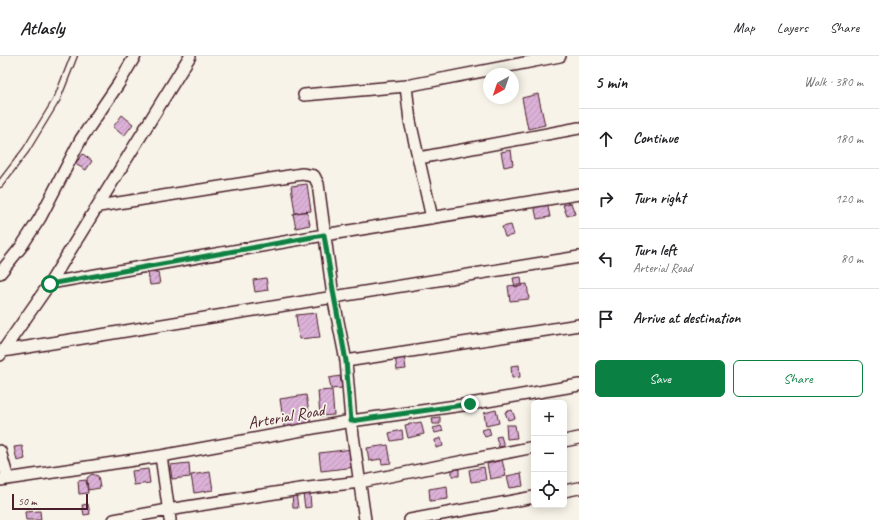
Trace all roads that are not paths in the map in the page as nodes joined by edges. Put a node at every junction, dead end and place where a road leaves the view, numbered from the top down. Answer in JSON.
{"nodes":[{"id":1,"x":74,"y":56,"type":"edge"},
{"id":2,"x":135,"y":56,"type":"edge"},
{"id":3,"x":190,"y":56,"type":"edge"},
{"id":4,"x":560,"y":56,"type":"edge"},
{"id":5,"x":406,"y":86,"type":"junction"},
{"id":6,"x":304,"y":95,"type":"dead end"},
{"id":7,"x":579,"y":128,"type":"edge"},
{"id":8,"x":419,"y":158,"type":"junction"},
{"id":9,"x":0,"y":184,"type":"edge"},
{"id":10,"x":579,"y":194,"type":"edge"},
{"id":11,"x":99,"y":206,"type":"junction"},
{"id":12,"x":432,"y":218,"type":"junction"},
{"id":13,"x":324,"y":235,"type":"junction"},
{"id":14,"x":579,"y":257,"type":"edge"},
{"id":15,"x":0,"y":273,"type":"edge"},
{"id":16,"x":50,"y":284,"type":"junction"},
{"id":17,"x":334,"y":296,"type":"junction"},
{"id":18,"x":579,"y":325,"type":"edge"},
{"id":19,"x":2,"y":353,"type":"edge"},
{"id":20,"x":346,"y":361,"type":"junction"},
{"id":21,"x":579,"y":385,"type":"edge"},
{"id":22,"x":351,"y":421,"type":"junction"},
{"id":23,"x":579,"y":438,"type":"edge"},
{"id":24,"x":567,"y":440,"type":"edge"},
{"id":25,"x":531,"y":448,"type":"edge"},
{"id":26,"x":0,"y":451,"type":"edge"},
{"id":27,"x":161,"y":456,"type":"junction"},
{"id":28,"x":4,"y":479,"type":"edge"},
{"id":29,"x":360,"y":482,"type":"junction"},
{"id":30,"x":579,"y":488,"type":"edge"},
{"id":31,"x":567,"y":490,"type":"edge"},
{"id":32,"x":531,"y":498,"type":"edge"},
{"id":33,"x":169,"y":515,"type":"edge"},
{"id":34,"x":114,"y":520,"type":"edge"},
{"id":35,"x":365,"y":520,"type":"edge"},
{"id":36,"x":410,"y":520,"type":"edge"}],
"edges":[{"from":1,"to":9,"type":"lane"},
{"from":2,"to":15,"type":"street"},
{"from":3,"to":11,"type":"street"},
{"from":4,"to":5,"type":"street"},
{"from":5,"to":6,"type":"street"},
{"from":5,"to":8,"type":"street"},
{"from":7,"to":8,"type":"street"},
{"from":8,"to":12,"type":"street"},
{"from":10,"to":12,"type":"street"},
{"from":11,"to":13,"type":"street"},
{"from":11,"to":16,"type":"street"},
{"from":12,"to":13,"type":"street"},
{"from":13,"to":16,"type":"street"},
{"from":13,"to":17,"type":"street"},
{"from":14,"to":17,"type":"street"},
{"from":16,"to":19,"type":"street"},
{"from":17,"to":19,"type":"street"},
{"from":17,"to":20,"type":"street"},
{"from":18,"to":20,"type":"street"},
{"from":20,"to":22,"type":"street"},
{"from":21,"to":22,"type":"street","name":"Arterial Road"},
{"from":22,"to":27,"type":"street","name":"Arterial Road"},
{"from":22,"to":29,"type":"street"},
{"from":23,"to":24,"type":"street"},
{"from":25,"to":29,"type":"street"},
{"from":26,"to":28,"type":"street"},
{"from":27,"to":28,"type":"street","name":"Arterial Road"},
{"from":27,"to":33,"type":"street"},
{"from":29,"to":33,"type":"street"},
{"from":29,"to":35,"type":"street"},
{"from":30,"to":31,"type":"street"},
{"from":32,"to":36,"type":"street"},
{"from":33,"to":34,"type":"street"}]}
